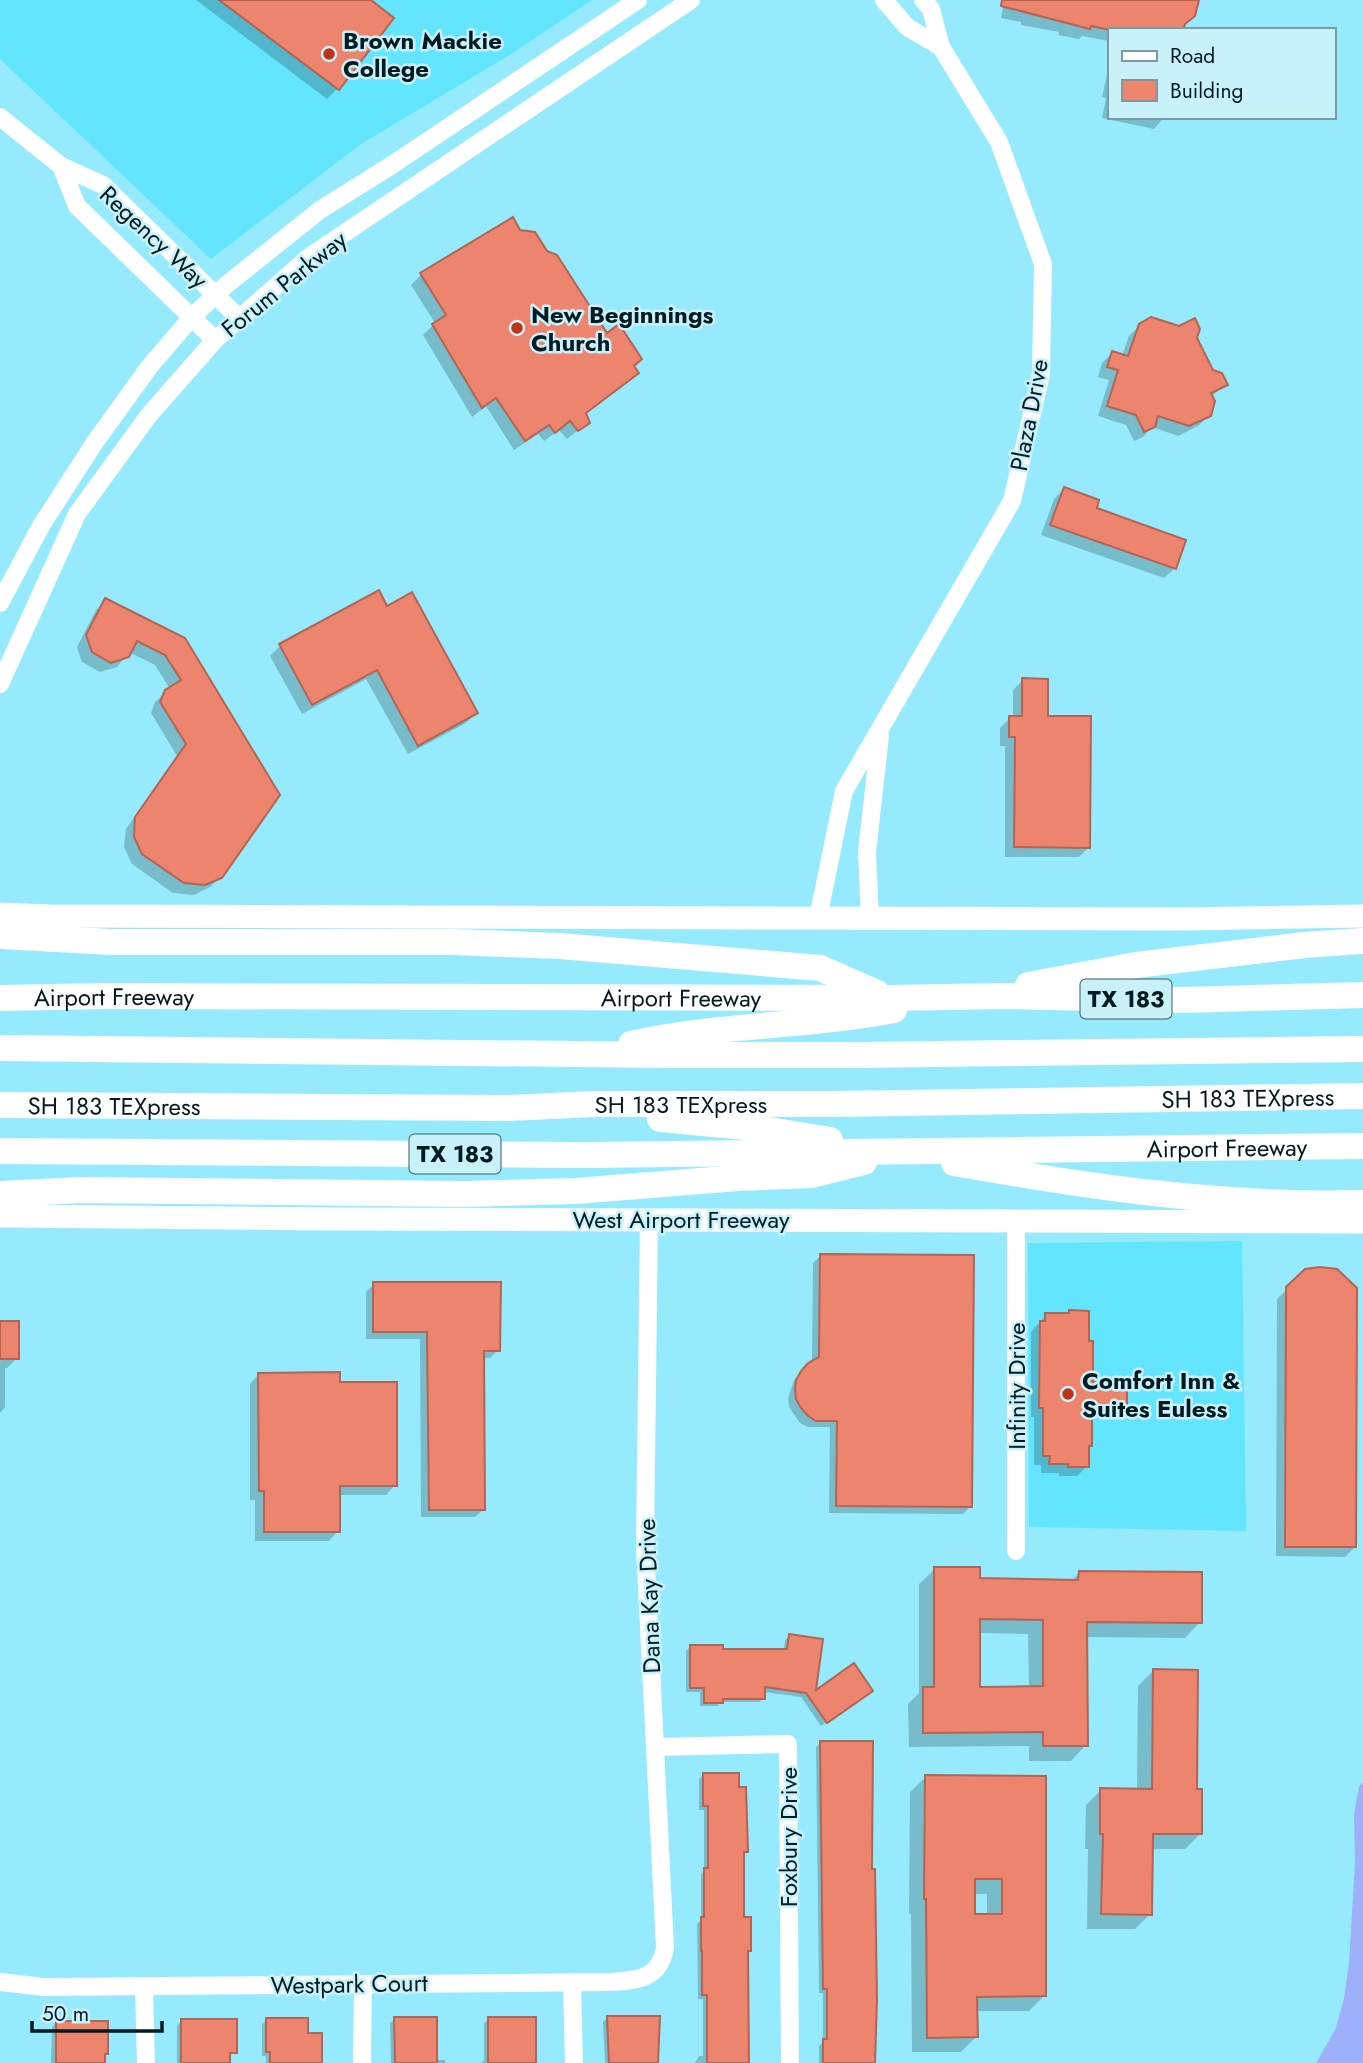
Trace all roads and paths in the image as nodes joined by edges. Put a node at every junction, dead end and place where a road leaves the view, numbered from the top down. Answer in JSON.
{"nodes":[{"id":1,"x":638,"y":0,"type":"edge"},
{"id":2,"x":884,"y":0,"type":"edge"},
{"id":3,"x":923,"y":0,"type":"edge"},
{"id":4,"x":688,"y":1,"type":"edge"},
{"id":5,"x":941,"y":47,"type":"junction"},
{"id":6,"x":0,"y":117,"type":"edge"},
{"id":7,"x":61,"y":166,"type":"junction"},
{"id":8,"x":346,"y":192,"type":"junction"},
{"id":9,"x":363,"y":221,"type":"junction"},
{"id":10,"x":216,"y":295,"type":"junction"},
{"id":11,"x":192,"y":317,"type":"junction"},
{"id":12,"x":239,"y":318,"type":"junction"},
{"id":13,"x":215,"y":341,"type":"junction"},
{"id":14,"x":106,"y":428,"type":"junction"},
{"id":15,"x":127,"y":446,"type":"junction"},
{"id":16,"x":0,"y":603,"type":"edge"},
{"id":17,"x":0,"y":684,"type":"edge"},
{"id":18,"x":881,"y":729,"type":"junction"},
{"id":19,"x":0,"y":914,"type":"edge"},
{"id":20,"x":1363,"y":916,"type":"edge"},
{"id":21,"x":818,"y":918,"type":"junction"},
{"id":22,"x":870,"y":918,"type":"junction"},
{"id":23,"x":0,"y":936,"type":"edge"},
{"id":24,"x":1363,"y":941,"type":"edge"},
{"id":25,"x":1363,"y":995,"type":"edge"},
{"id":26,"x":0,"y":998,"type":"edge"},
{"id":27,"x":889,"y":998,"type":"junction"},
{"id":28,"x":664,"y":1045,"type":"junction"},
{"id":29,"x":0,"y":1048,"type":"edge"},
{"id":30,"x":1363,"y":1049,"type":"edge"},
{"id":31,"x":1363,"y":1096,"type":"edge"},
{"id":32,"x":0,"y":1105,"type":"edge"},
{"id":33,"x":595,"y":1110,"type":"junction"},
{"id":34,"x":1363,"y":1146,"type":"edge"},
{"id":35,"x":0,"y":1151,"type":"edge"},
{"id":36,"x":910,"y":1152,"type":"junction"},
{"id":37,"x":0,"y":1194,"type":"edge"},
{"id":38,"x":1363,"y":1203,"type":"edge"},
{"id":39,"x":0,"y":1216,"type":"edge"},
{"id":40,"x":649,"y":1219,"type":"junction"},
{"id":41,"x":1016,"y":1221,"type":"junction"},
{"id":42,"x":1363,"y":1222,"type":"edge"},
{"id":43,"x":1016,"y":1551,"type":"dead end"},
{"id":44,"x":655,"y":1747,"type":"junction"},
{"id":45,"x":655,"y":1971,"type":"joint"},
{"id":46,"x":0,"y":1982,"type":"edge"},
{"id":47,"x":572,"y":1982,"type":"junction"},
{"id":48,"x":363,"y":1984,"type":"junction"},
{"id":49,"x":144,"y":1986,"type":"junction"},
{"id":50,"x":146,"y":2063,"type":"edge"},
{"id":51,"x":362,"y":2063,"type":"edge"},
{"id":52,"x":575,"y":2063,"type":"edge"},
{"id":53,"x":790,"y":2063,"type":"edge"}],
"edges":[{"from":1,"to":8,"type":"street","name":"Forum Parkway"},
{"from":2,"to":5,"type":"street","name":"Plaza Drive"},
{"from":3,"to":5,"type":"street","name":"Plaza Drive"},
{"from":4,"to":9,"type":"street","name":"Forum Parkway"},
{"from":5,"to":18,"type":"street","name":"Plaza Drive"},
{"from":6,"to":7,"type":"street","name":"Regency Way"},
{"from":7,"to":10,"type":"street","name":"Regency Way"},
{"from":7,"to":11,"type":"street","name":"Regency Way"},
{"from":8,"to":9,"type":"street"},
{"from":8,"to":10,"type":"street","name":"Forum Parkway"},
{"from":9,"to":12,"type":"street","name":"Forum Parkway"},
{"from":10,"to":11,"type":"street","name":"Forum Parkway"},
{"from":10,"to":12,"type":"street","name":"Regency Way"},
{"from":11,"to":13,"type":"street","name":"Regency Way"},
{"from":11,"to":14,"type":"street","name":"Forum Parkway"},
{"from":12,"to":13,"type":"street","name":"Forum Parkway"},
{"from":13,"to":15,"type":"street","name":"Forum Parkway"},
{"from":14,"to":15,"type":"street"},
{"from":14,"to":16,"type":"street","name":"Forum Parkway"},
{"from":15,"to":17,"type":"street","name":"Forum Parkway"},
{"from":18,"to":21,"type":"street","name":"Plaza Drive"},
{"from":18,"to":22,"type":"street","name":"Plaza Drive"},
{"from":19,"to":21,"type":"main road"},
{"from":20,"to":22,"type":"main road"},
{"from":21,"to":22,"type":"main road"},
{"from":23,"to":27,"type":"highway"},
{"from":24,"to":28,"type":"highway"},
{"from":25,"to":27,"type":"highway","name":"Airport Freeway","number":"TX 183"},
{"from":26,"to":27,"type":"highway","name":"Airport Freeway","number":"TX 183"},
{"from":28,"to":29,"type":"highway"},
{"from":28,"to":30,"type":"highway","name":"SH 183 TEXpress"},
{"from":31,"to":33,"type":"highway","name":"SH 183 TEXpress"},
{"from":32,"to":33,"type":"highway","name":"SH 183 TEXpress"},
{"from":33,"to":38,"type":"highway"},
{"from":34,"to":36,"type":"highway","name":"Airport Freeway","number":"TX 183"},
{"from":35,"to":36,"type":"highway","name":"Airport Freeway","number":"TX 183"},
{"from":36,"to":37,"type":"highway"},
{"from":39,"to":40,"type":"main road","name":"West Airport Freeway"},
{"from":40,"to":41,"type":"main road","name":"West Airport Freeway"},
{"from":40,"to":44,"type":"street","name":"Dana Kay Drive"},
{"from":41,"to":42,"type":"main road","name":"West Airport Freeway"},
{"from":41,"to":43,"type":"street","name":"Infinity Drive"},
{"from":44,"to":45,"type":"street","name":"Dana Kay Drive"},
{"from":44,"to":53,"type":"street","name":"Foxbury Drive"},
{"from":45,"to":47,"type":"street","name":"Westpark Court"},
{"from":46,"to":49,"type":"street","name":"Westpark Court"},
{"from":47,"to":48,"type":"street","name":"Westpark Court"},
{"from":47,"to":52,"type":"street"},
{"from":48,"to":49,"type":"street","name":"Westpark Court"},
{"from":48,"to":51,"type":"street"},
{"from":49,"to":50,"type":"street"}]}
